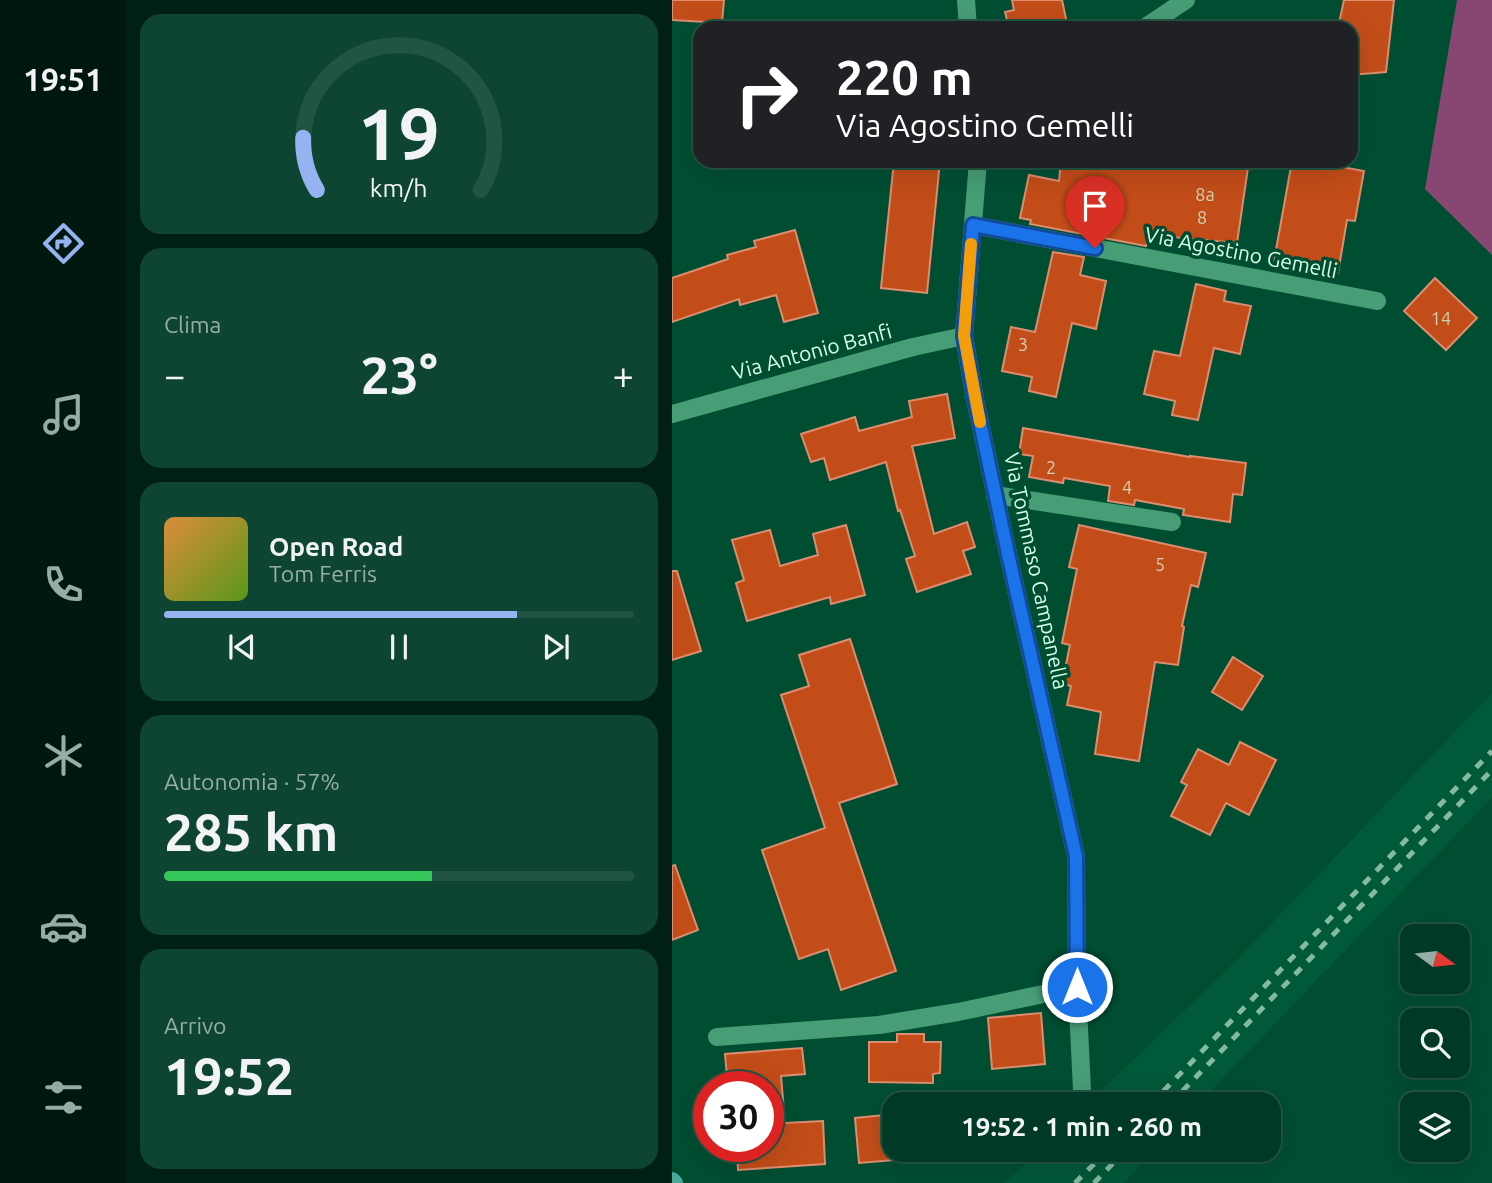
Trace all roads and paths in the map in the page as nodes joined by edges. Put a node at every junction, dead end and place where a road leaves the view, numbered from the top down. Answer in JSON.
{"nodes":[{"id":1,"x":966,"y":0,"type":"edge"},
{"id":2,"x":1186,"y":0,"type":"edge"},
{"id":3,"x":968,"y":21,"type":"edge"},
{"id":4,"x":1154,"y":21,"type":"edge"},
{"id":5,"x":978,"y":168,"type":"edge"},
{"id":6,"x":973,"y":225,"type":"junction"},
{"id":7,"x":1377,"y":302,"type":"dead end"},
{"id":8,"x":964,"y":336,"type":"junction"},
{"id":9,"x":672,"y":414,"type":"edge"},
{"id":10,"x":995,"y":495,"type":"junction"},
{"id":11,"x":1172,"y":523,"type":"dead end"},
{"id":12,"x":1077,"y":987,"type":"junction"},
{"id":13,"x":716,"y":1037,"type":"dead end"},
{"id":14,"x":1082,"y":1090,"type":"dead end"}],
"edges":[{"from":1,"to":3,"type":"street"},
{"from":2,"to":4,"type":"street"},
{"from":5,"to":6,"type":"street","name":"Via Tommaso Campanella"},
{"from":6,"to":7,"type":"street","name":"Via Agostino Gemelli"},
{"from":6,"to":8,"type":"street","name":"Via Tommaso Campanella"},
{"from":8,"to":9,"type":"street","name":"Via Antonio Banfi"},
{"from":8,"to":10,"type":"street","name":"Via Tommaso Campanella"},
{"from":10,"to":11,"type":"street"},
{"from":10,"to":12,"type":"street","name":"Via Tommaso Campanella"},
{"from":12,"to":13,"type":"street"},
{"from":12,"to":14,"type":"street","name":"Via Tommaso Campanella"}]}
